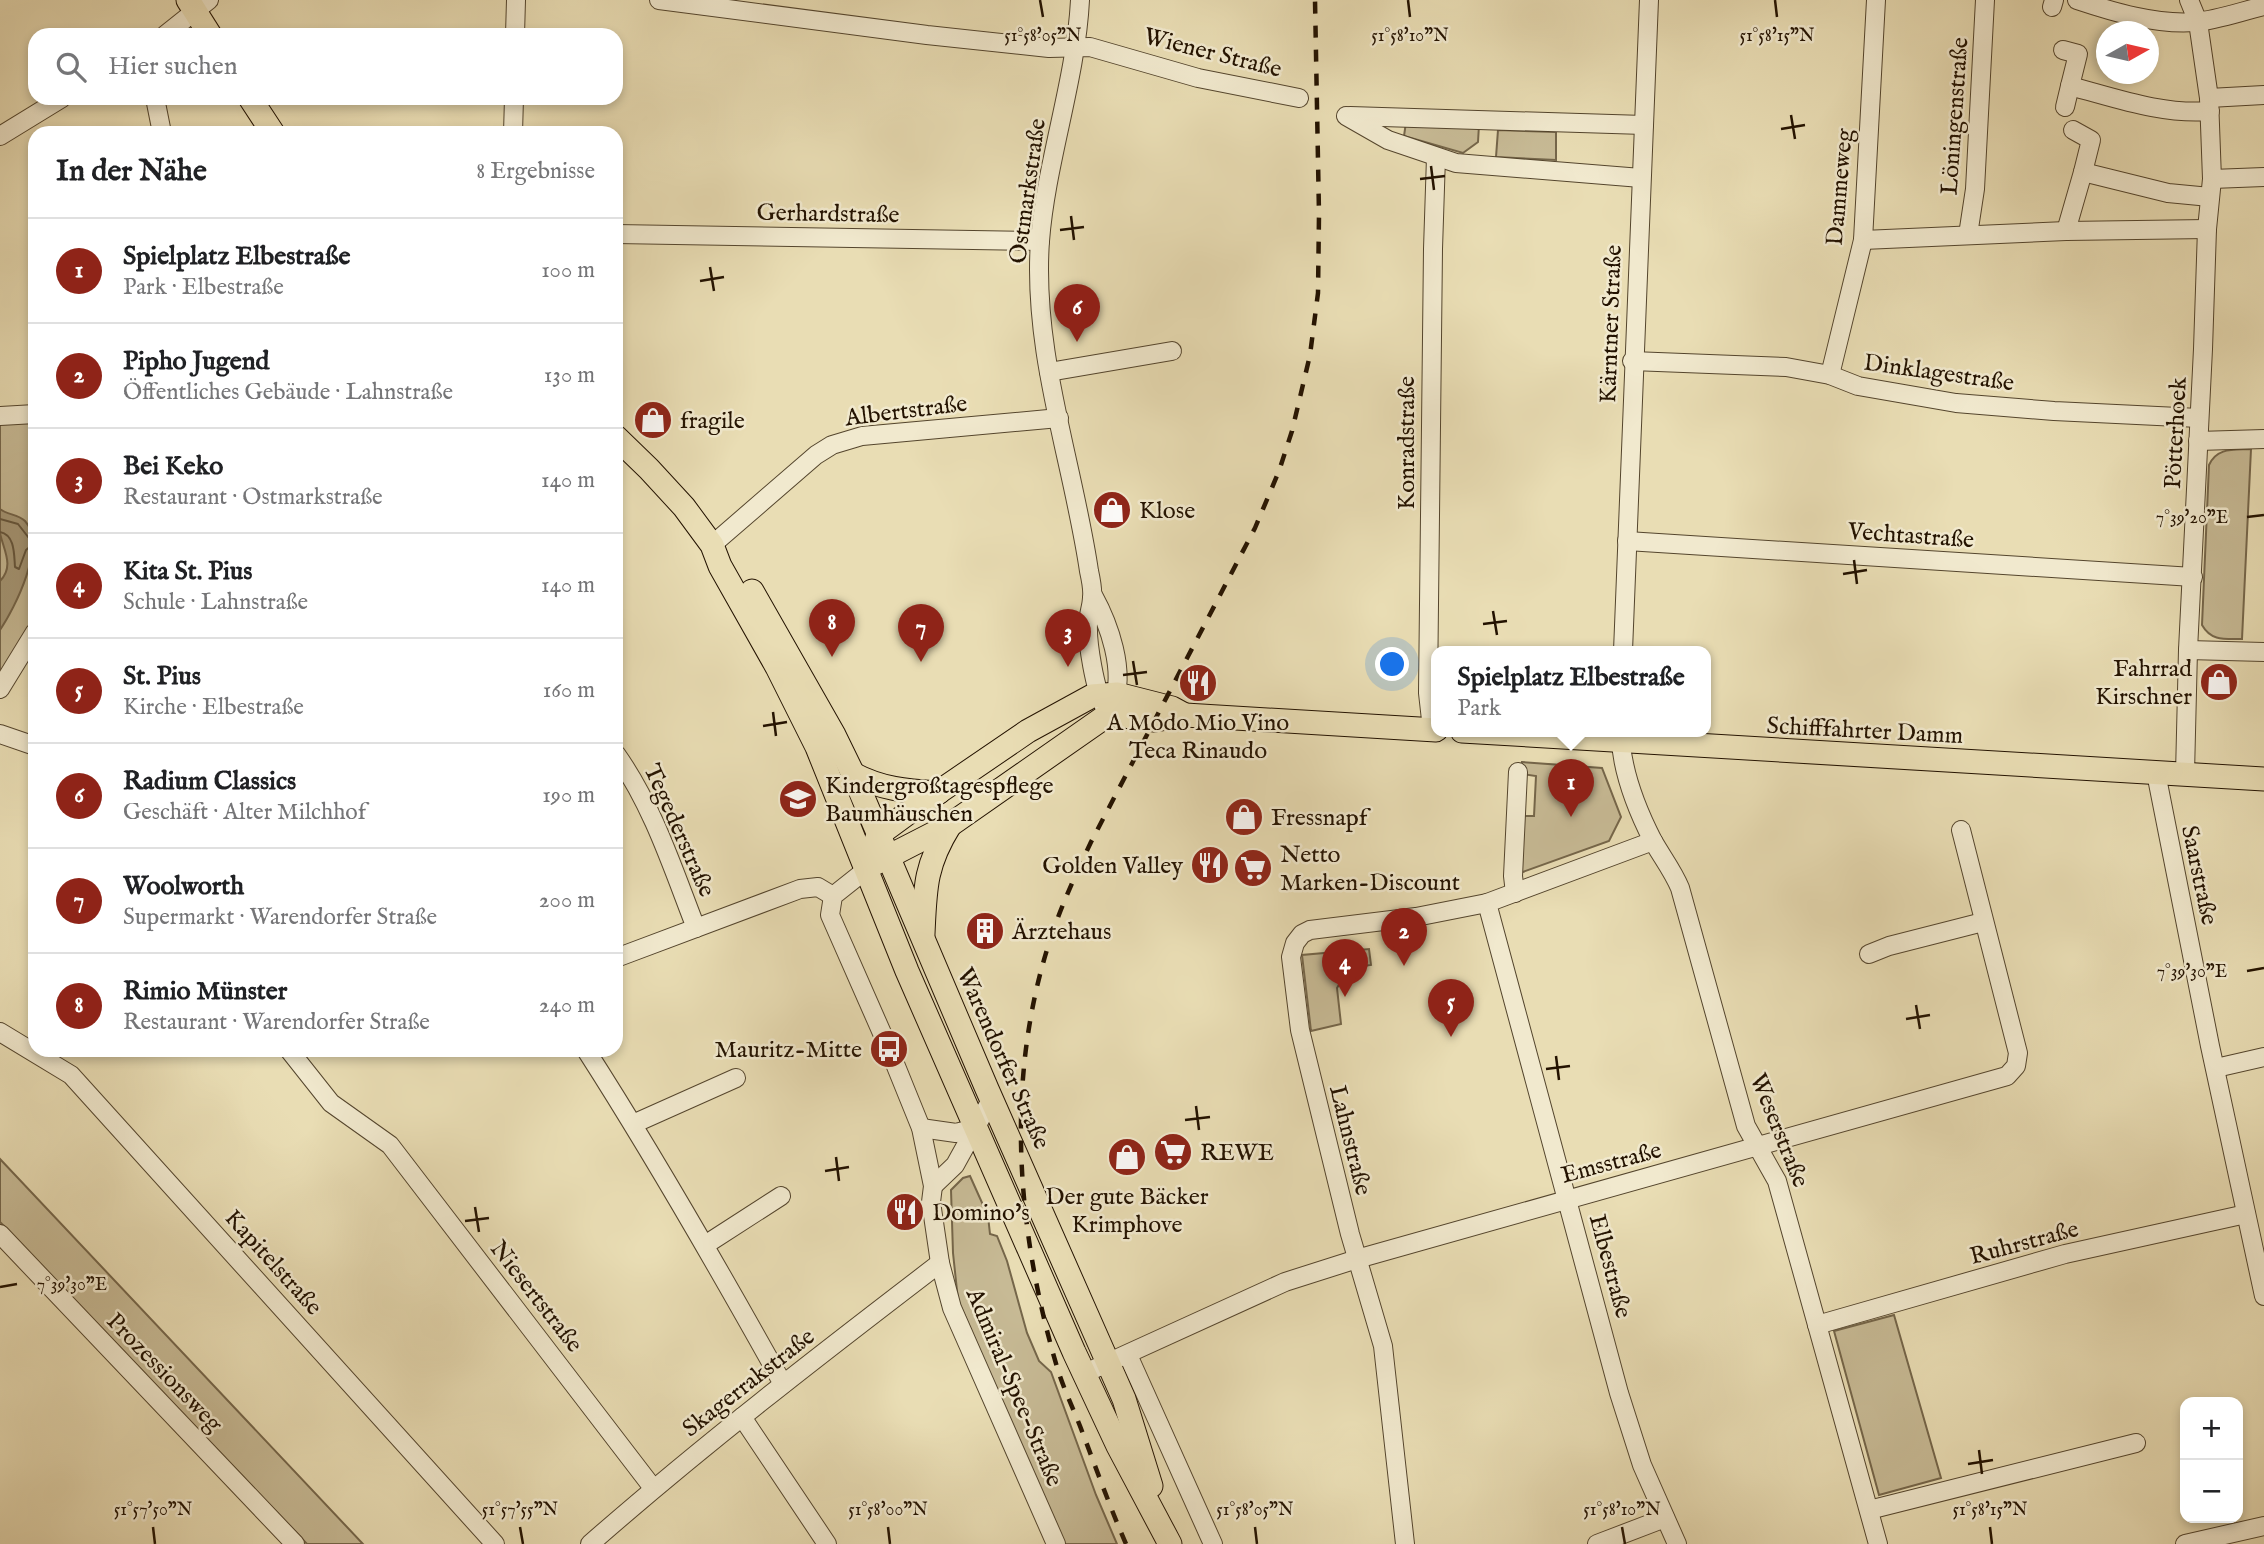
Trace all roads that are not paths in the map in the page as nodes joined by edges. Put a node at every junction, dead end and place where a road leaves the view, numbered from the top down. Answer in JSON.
{"nodes":[{"id":1,"x":516,"y":0,"type":"edge"},
{"id":2,"x":659,"y":0,"type":"edge"},
{"id":3,"x":1080,"y":0,"type":"edge"},
{"id":4,"x":1648,"y":0,"type":"edge"},
{"id":5,"x":1876,"y":0,"type":"edge"},
{"id":6,"x":1985,"y":0,"type":"edge"},
{"id":7,"x":2077,"y":0,"type":"edge"},
{"id":8,"x":2189,"y":0,"type":"edge"},
{"id":9,"x":198,"y":4,"type":"edge"},
{"id":10,"x":712,"y":4,"type":"edge"},
{"id":11,"x":2264,"y":6,"type":"edge"},
{"id":12,"x":2198,"y":22,"type":"junction"},
{"id":13,"x":172,"y":28,"type":"edge"},
{"id":14,"x":207,"y":28,"type":"edge"},
{"id":15,"x":516,"y":28,"type":"edge"},
{"id":16,"x":1073,"y":47,"type":"junction"},
{"id":17,"x":2063,"y":50,"type":"dead end"},
{"id":18,"x":2070,"y":86,"type":"junction"},
{"id":19,"x":2264,"y":95,"type":"edge"},
{"id":20,"x":1299,"y":98,"type":"dead end"},
{"id":21,"x":2209,"y":104,"type":"junction"},
{"id":22,"x":51,"y":105,"type":"edge"},
{"id":23,"x":156,"y":105,"type":"edge"},
{"id":24,"x":255,"y":105,"type":"edge"},
{"id":25,"x":514,"y":105,"type":"edge"},
{"id":26,"x":2065,"y":107,"type":"dead end"},
{"id":27,"x":1644,"y":125,"type":"junction"},
{"id":28,"x":161,"y":126,"type":"edge"},
{"id":29,"x":268,"y":126,"type":"edge"},
{"id":30,"x":513,"y":126,"type":"edge"},
{"id":31,"x":2073,"y":130,"type":"dead end"},
{"id":32,"x":0,"y":136,"type":"edge"},
{"id":33,"x":1436,"y":157,"type":"junction"},
{"id":34,"x":2083,"y":172,"type":"junction"},
{"id":35,"x":2264,"y":177,"type":"edge"},
{"id":36,"x":1641,"y":178,"type":"junction"},
{"id":37,"x":2211,"y":188,"type":"junction"},
{"id":38,"x":2207,"y":229,"type":"junction"},
{"id":39,"x":2066,"y":230,"type":"junction"},
{"id":40,"x":623,"y":233,"type":"edge"},
{"id":41,"x":1968,"y":235,"type":"junction"},
{"id":42,"x":1863,"y":240,"type":"junction"},
{"id":43,"x":1040,"y":241,"type":"junction"},
{"id":44,"x":1172,"y":351,"type":"dead end"},
{"id":45,"x":1633,"y":361,"type":"junction"},
{"id":46,"x":1049,"y":372,"type":"junction"},
{"id":47,"x":1830,"y":375,"type":"junction"},
{"id":48,"x":28,"y":414,"type":"edge"},
{"id":49,"x":0,"y":416,"type":"edge"},
{"id":50,"x":1059,"y":418,"type":"junction"},
{"id":51,"x":2199,"y":418,"type":"junction"},
{"id":52,"x":2264,"y":439,"type":"edge"},
{"id":53,"x":2198,"y":441,"type":"junction"},
{"id":54,"x":623,"y":444,"type":"edge"},
{"id":55,"x":1627,"y":541,"type":"junction"},
{"id":56,"x":712,"y":545,"type":"junction"},
{"id":57,"x":2193,"y":577,"type":"junction"},
{"id":58,"x":28,"y":644,"type":"edge"},
{"id":59,"x":1623,"y":646,"type":"edge"},
{"id":60,"x":2188,"y":650,"type":"junction"},
{"id":61,"x":2264,"y":652,"type":"edge"},
{"id":62,"x":0,"y":690,"type":"edge"},
{"id":63,"x":1108,"y":701,"type":"junction"},
{"id":64,"x":1431,"y":711,"type":"edge"},
{"id":65,"x":1431,"y":729,"type":"edge"},
{"id":66,"x":0,"y":734,"type":"edge"},
{"id":67,"x":1620,"y":737,"type":"edge"},
{"id":68,"x":1634,"y":737,"type":"edge"},
{"id":69,"x":28,"y":744,"type":"edge"},
{"id":70,"x":623,"y":764,"type":"edge"},
{"id":71,"x":1518,"y":772,"type":"dead end"},
{"id":72,"x":2156,"y":773,"type":"junction"},
{"id":73,"x":853,"y":774,"type":"junction"},
{"id":74,"x":2185,"y":774,"type":"junction"},
{"id":75,"x":2264,"y":779,"type":"edge"},
{"id":76,"x":938,"y":793,"type":"junction"},
{"id":77,"x":950,"y":825,"type":"junction"},
{"id":78,"x":1961,"y":830,"type":"dead end"},
{"id":79,"x":1653,"y":841,"type":"junction"},
{"id":80,"x":882,"y":845,"type":"junction"},
{"id":81,"x":867,"y":869,"type":"junction"},
{"id":82,"x":1515,"y":893,"type":"junction"},
{"id":83,"x":833,"y":895,"type":"junction"},
{"id":84,"x":1486,"y":903,"type":"junction"},
{"id":85,"x":1983,"y":922,"type":"junction"},
{"id":86,"x":695,"y":928,"type":"junction"},
{"id":87,"x":922,"y":937,"type":"junction"},
{"id":88,"x":1869,"y":954,"type":"dead end"},
{"id":89,"x":623,"y":955,"type":"edge"},
{"id":90,"x":0,"y":1032,"type":"edge"},
{"id":91,"x":28,"y":1049,"type":"edge"},
{"id":92,"x":40,"y":1057,"type":"edge"},
{"id":93,"x":295,"y":1057,"type":"edge"},
{"id":94,"x":591,"y":1057,"type":"edge"},
{"id":95,"x":2264,"y":1057,"type":"edge"},
{"id":96,"x":2216,"y":1068,"type":"junction"},
{"id":97,"x":736,"y":1078,"type":"dead end"},
{"id":98,"x":992,"y":1098,"type":"junction"},
{"id":99,"x":634,"y":1124,"type":"junction"},
{"id":100,"x":921,"y":1128,"type":"junction"},
{"id":101,"x":975,"y":1128,"type":"junction"},
{"id":102,"x":1757,"y":1147,"type":"junction"},
{"id":103,"x":933,"y":1186,"type":"junction"},
{"id":104,"x":781,"y":1196,"type":"dead end"},
{"id":105,"x":1568,"y":1199,"type":"junction"},
{"id":106,"x":2246,"y":1214,"type":"junction"},
{"id":107,"x":0,"y":1234,"type":"edge"},
{"id":108,"x":705,"y":1245,"type":"junction"},
{"id":109,"x":1357,"y":1259,"type":"junction"},
{"id":110,"x":940,"y":1263,"type":"junction"},
{"id":111,"x":2264,"y":1296,"type":"edge"},
{"id":112,"x":1817,"y":1325,"type":"junction"},
{"id":113,"x":1118,"y":1359,"type":"junction"},
{"id":114,"x":1083,"y":1374,"type":"junction"},
{"id":115,"x":783,"y":1384,"type":"junction"},
{"id":116,"x":742,"y":1417,"type":"junction"},
{"id":117,"x":2136,"y":1443,"type":"dead end"},
{"id":118,"x":653,"y":1488,"type":"junction"},
{"id":119,"x":1869,"y":1510,"type":"junction"},
{"id":120,"x":1665,"y":1518,"type":"junction"},
{"id":121,"x":2264,"y":1526,"type":"edge"},
{"id":122,"x":1169,"y":1542,"type":"edge"},
{"id":123,"x":295,"y":1544,"type":"edge"},
{"id":124,"x":495,"y":1544,"type":"edge"},
{"id":125,"x":590,"y":1544,"type":"edge"},
{"id":126,"x":827,"y":1544,"type":"edge"},
{"id":127,"x":1056,"y":1544,"type":"edge"},
{"id":128,"x":1213,"y":1544,"type":"edge"},
{"id":129,"x":1405,"y":1544,"type":"edge"},
{"id":130,"x":1597,"y":1544,"type":"edge"},
{"id":131,"x":1677,"y":1544,"type":"edge"},
{"id":132,"x":1878,"y":1544,"type":"edge"},
{"id":133,"x":2185,"y":1544,"type":"edge"}],
"edges":[{"from":1,"to":15,"type":"street"},
{"from":2,"to":10,"type":"street","name":"Wiener Straße"},
{"from":3,"to":16,"type":"street","name":"Ostmarkstraße"},
{"from":4,"to":27,"type":"street","name":"Kärntner Straße"},
{"from":5,"to":42,"type":"street","name":"Dammeweg"},
{"from":6,"to":41,"type":"street","name":"Löningenstraße"},
{"from":7,"to":12,"type":"street"},
{"from":8,"to":12,"type":"street","name":"Pötterhoek"},
{"from":9,"to":13,"type":"street"},
{"from":9,"to":14,"type":"main road"},
{"from":10,"to":16,"type":"street","name":"Wiener Straße"},
{"from":11,"to":12,"type":"street"},
{"from":12,"to":21,"type":"street","name":"Pötterhoek"},
{"from":16,"to":20,"type":"street","name":"Wiener Straße"},
{"from":16,"to":43,"type":"street","name":"Ostmarkstraße"},
{"from":17,"to":18,"type":"street"},
{"from":18,"to":21,"type":"street"},
{"from":18,"to":26,"type":"street"},
{"from":19,"to":21,"type":"street"},
{"from":21,"to":37,"type":"street","name":"Pötterhoek"},
{"from":22,"to":32,"type":"street"},
{"from":23,"to":28,"type":"street"},
{"from":24,"to":29,"type":"main road"},
{"from":25,"to":30,"type":"street"},
{"from":27,"to":33,"type":"street"},
{"from":27,"to":36,"type":"street","name":"Kärntner Straße"},
{"from":31,"to":34,"type":"street"},
{"from":33,"to":36,"type":"street"},
{"from":33,"to":64,"type":"street","name":"Konradstraße"},
{"from":34,"to":37,"type":"street"},
{"from":34,"to":39,"type":"street"},
{"from":35,"to":37,"type":"street"},
{"from":36,"to":45,"type":"street","name":"Kärntner Straße"},
{"from":37,"to":38,"type":"street","name":"Pötterhoek"},
{"from":38,"to":39,"type":"street"},
{"from":38,"to":51,"type":"street","name":"Pötterhoek"},
{"from":39,"to":41,"type":"street"},
{"from":40,"to":43,"type":"street","name":"Gerhardstraße"},
{"from":41,"to":42,"type":"street"},
{"from":42,"to":47,"type":"street","name":"Dammeweg"},
{"from":43,"to":46,"type":"street","name":"Ostmarkstraße"},
{"from":44,"to":46,"type":"street"},
{"from":45,"to":47,"type":"street","name":"Dinklagestraße"},
{"from":45,"to":55,"type":"street","name":"Kärntner Straße"},
{"from":46,"to":50,"type":"street","name":"Ostmarkstraße"},
{"from":47,"to":51,"type":"street","name":"Dinklagestraße"},
{"from":48,"to":49,"type":"street"},
{"from":50,"to":56,"type":"street","name":"Albertstraße"},
{"from":50,"to":63,"type":"street","name":"Ostmarkstraße"},
{"from":51,"to":53,"type":"street","name":"Pötterhoek"},
{"from":52,"to":53,"type":"street"},
{"from":53,"to":57,"type":"street","name":"Pötterhoek"},
{"from":54,"to":56,"type":"main road","name":"Warendorfer Straße"},
{"from":55,"to":57,"type":"street","name":"Vechtastraße"},
{"from":55,"to":59,"type":"street","name":"Kärntner Straße"},
{"from":56,"to":73,"type":"main road","name":"Warendorfer Straße"},
{"from":56,"to":81,"type":"main road","name":"Warendorfer Straße"},
{"from":57,"to":60,"type":"street","name":"Pötterhoek"},
{"from":58,"to":62,"type":"street"},
{"from":60,"to":61,"type":"street"},
{"from":60,"to":74,"type":"street","name":"Pötterhoek"},
{"from":63,"to":65,"type":"main road"},
{"from":63,"to":76,"type":"main road"},
{"from":63,"to":77,"type":"main road"},
{"from":66,"to":69,"type":"street"},
{"from":67,"to":79,"type":"street","name":"Weserstraße"},
{"from":68,"to":72,"type":"main road","name":"Schifffahrter Damm"},
{"from":70,"to":86,"type":"street","name":"Tegederstraße"},
{"from":71,"to":82,"type":"street"},
{"from":72,"to":74,"type":"main road","name":"Schifffahrter Damm"},
{"from":72,"to":96,"type":"street","name":"Saarstraße"},
{"from":73,"to":76,"type":"main road"},
{"from":73,"to":80,"type":"main road","name":"Warendorfer Straße"},
{"from":74,"to":75,"type":"main road","name":"Schifffahrter Damm"},
{"from":76,"to":80,"type":"main road"},
{"from":77,"to":80,"type":"main road"},
{"from":77,"to":87,"type":"main road"},
{"from":78,"to":85,"type":"street","name":"Emsstraße"},
{"from":79,"to":82,"type":"street"},
{"from":79,"to":102,"type":"street","name":"Weserstraße"},
{"from":80,"to":81,"type":"main road"},
{"from":80,"to":87,"type":"main road","name":"Warendorfer Straße"},
{"from":81,"to":83,"type":"street"},
{"from":81,"to":101,"type":"main road","name":"Warendorfer Straße"},
{"from":82,"to":84,"type":"street"},
{"from":83,"to":86,"type":"street","name":"Tegederstraße"},
{"from":83,"to":100,"type":"street"},
{"from":84,"to":105,"type":"street","name":"Elbestraße"},
{"from":84,"to":109,"type":"street","name":"Lahnstraße"},
{"from":85,"to":88,"type":"street"},
{"from":85,"to":102,"type":"street","name":"Emsstraße"},
{"from":86,"to":89,"type":"street","name":"Tegederstraße"},
{"from":87,"to":98,"type":"main road","name":"Warendorfer Straße"},
{"from":90,"to":91,"type":"street","name":"Kapitelstraße"},
{"from":92,"to":124,"type":"street","name":"Kapitelstraße"},
{"from":93,"to":118,"type":"street","name":"Niesertstraße"},
{"from":94,"to":99,"type":"street"},
{"from":95,"to":96,"type":"street"},
{"from":96,"to":106,"type":"street","name":"Saarstraße"},
{"from":97,"to":99,"type":"street"},
{"from":98,"to":101,"type":"street"},
{"from":98,"to":113,"type":"main road","name":"Warendorfer Straße"},
{"from":99,"to":108,"type":"street"},
{"from":100,"to":101,"type":"street"},
{"from":100,"to":103,"type":"street"},
{"from":101,"to":103,"type":"street"},
{"from":101,"to":114,"type":"main road","name":"Warendorfer Straße"},
{"from":102,"to":105,"type":"street","name":"Emsstraße"},
{"from":102,"to":112,"type":"street","name":"Weserstraße"},
{"from":103,"to":110,"type":"street","name":"Admiral-Spee-Straße"},
{"from":104,"to":108,"type":"street"},
{"from":105,"to":109,"type":"street","name":"Emsstraße"},
{"from":105,"to":120,"type":"street","name":"Elbestraße"},
{"from":106,"to":111,"type":"street","name":"Saarstraße"},
{"from":106,"to":112,"type":"street","name":"Ruhrstraße"},
{"from":107,"to":123,"type":"street","name":"Prozessionsweg"},
{"from":108,"to":115,"type":"street"},
{"from":109,"to":113,"type":"street","name":"Emsstraße"},
{"from":109,"to":129,"type":"street","name":"Lahnstraße"},
{"from":110,"to":115,"type":"street","name":"Skagerrakstraße"},
{"from":110,"to":127,"type":"street","name":"Admiral-Spee-Straße"},
{"from":112,"to":119,"type":"street","name":"Weserstraße"},
{"from":113,"to":114,"type":"street","name":"Emsstraße"},
{"from":113,"to":122,"type":"main road","name":"Warendorfer Straße"},
{"from":113,"to":128,"type":"street","name":"Warendorfer Straße"},
{"from":114,"to":122,"type":"main road","name":"Warendorfer Straße"},
{"from":115,"to":116,"type":"street","name":"Skagerrakstraße"},
{"from":116,"to":118,"type":"street","name":"Skagerrakstraße"},
{"from":116,"to":126,"type":"street"},
{"from":117,"to":119,"type":"street"},
{"from":118,"to":125,"type":"street","name":"Skagerrakstraße"},
{"from":119,"to":132,"type":"street","name":"Weserstraße"},
{"from":120,"to":130,"type":"street"},
{"from":120,"to":131,"type":"street","name":"Elbestraße"},
{"from":121,"to":133,"type":"street"}]}
